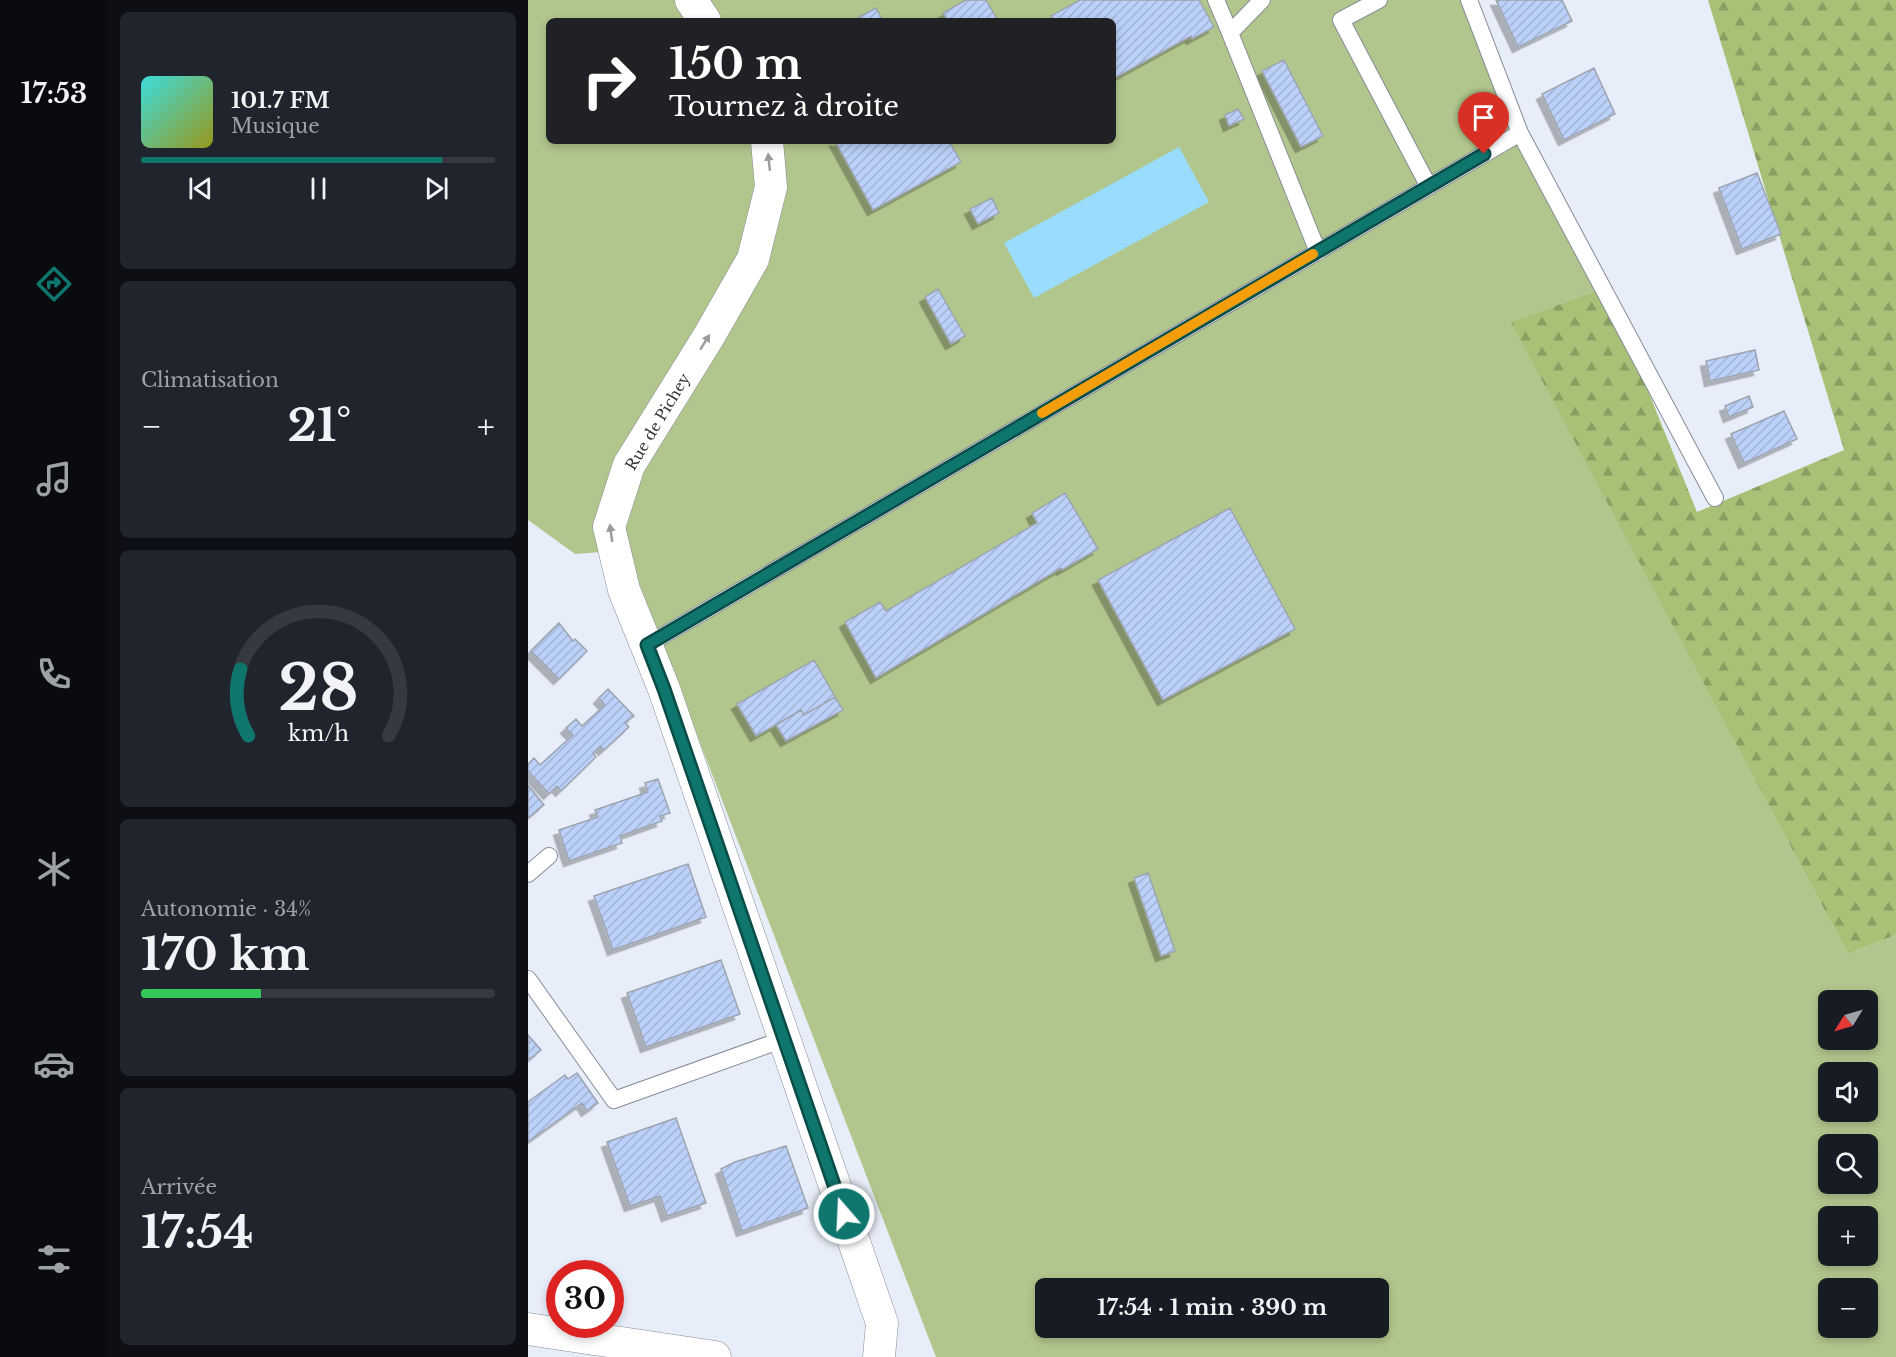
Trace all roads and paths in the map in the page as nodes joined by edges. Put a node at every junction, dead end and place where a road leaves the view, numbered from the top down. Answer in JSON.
{"nodes":[{"id":1,"x":691,"y":0,"type":"edge"},
{"id":2,"x":1216,"y":0,"type":"edge"},
{"id":3,"x":1262,"y":0,"type":"edge"},
{"id":4,"x":1378,"y":0,"type":"edge"},
{"id":5,"x":1469,"y":0,"type":"edge"},
{"id":6,"x":703,"y":18,"type":"edge"},
{"id":7,"x":1230,"y":33,"type":"junction"},
{"id":8,"x":1520,"y":133,"type":"junction"},
{"id":9,"x":767,"y":144,"type":"edge"},
{"id":10,"x":1429,"y":187,"type":"junction"},
{"id":11,"x":1318,"y":252,"type":"junction"},
{"id":12,"x":1715,"y":498,"type":"dead end"},
{"id":13,"x":647,"y":645,"type":"junction"},
{"id":14,"x":549,"y":856,"type":"dead end"},
{"id":15,"x":528,"y":874,"type":"edge"},
{"id":16,"x":528,"y":979,"type":"edge"},
{"id":17,"x":784,"y":1039,"type":"junction"},
{"id":18,"x":528,"y":1329,"type":"edge"},
{"id":19,"x":715,"y":1357,"type":"edge"},
{"id":20,"x":879,"y":1357,"type":"edge"}],
"edges":[{"from":1,"to":6,"type":"street"},
{"from":2,"to":7,"type":"lane"},
{"from":3,"to":7,"type":"lane"},
{"from":4,"to":10,"type":"lane"},
{"from":5,"to":8,"type":"lane"},
{"from":7,"to":11,"type":"lane"},
{"from":8,"to":10,"type":"lane"},
{"from":8,"to":12,"type":"lane"},
{"from":13,"to":9,"type":"street","name":"Rue de Pichey","one_way":true},
{"from":10,"to":11,"type":"lane"},
{"from":11,"to":13,"type":"lane"},
{"from":13,"to":17,"type":"street","name":"Rue de Pichey"},
{"from":14,"to":15,"type":"lane"},
{"from":16,"to":17,"type":"lane"},
{"from":17,"to":20,"type":"street","name":"Rue de Pichey"},
{"from":18,"to":19,"type":"street"}]}
